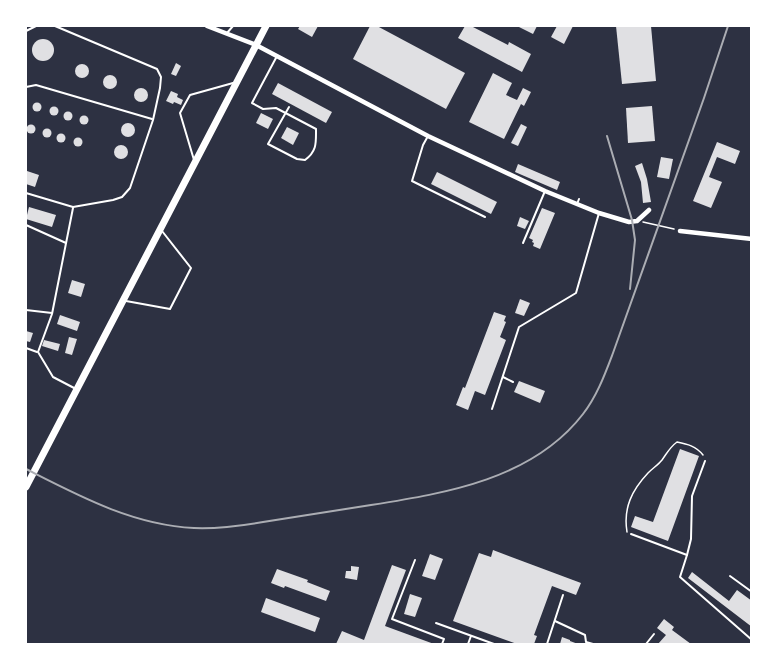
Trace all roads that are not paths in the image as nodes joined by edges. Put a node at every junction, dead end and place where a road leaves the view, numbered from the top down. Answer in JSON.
{"nodes":[{"id":1,"x":42,"y":26,"type":"edge"},
{"id":2,"x":55,"y":26,"type":"edge"},
{"id":3,"x":207,"y":26,"type":"edge"},
{"id":4,"x":233,"y":26,"type":"edge"},
{"id":5,"x":266,"y":26,"type":"edge"},
{"id":6,"x":26,"y":31,"type":"edge"},
{"id":7,"x":228,"y":33,"type":"junction"},
{"id":8,"x":256,"y":45,"type":"junction"},
{"id":9,"x":277,"y":56,"type":"junction"},
{"id":10,"x":236,"y":82,"type":"junction"},
{"id":11,"x":26,"y":87,"type":"edge"},
{"id":12,"x":288,"y":107,"type":"dead end"},
{"id":13,"x":285,"y":113,"type":"junction"},
{"id":14,"x":153,"y":120,"type":"junction"},
{"id":15,"x":428,"y":136,"type":"junction"},
{"id":16,"x":194,"y":162,"type":"junction"},
{"id":17,"x":545,"y":191,"type":"junction"},
{"id":18,"x":26,"y":194,"type":"edge"},
{"id":19,"x":73,"y":207,"type":"junction"},
{"id":20,"x":649,"y":210,"type":"dead end"},
{"id":21,"x":599,"y":213,"type":"junction"},
{"id":22,"x":485,"y":217,"type":"dead end"},
{"id":23,"x":26,"y":225,"type":"edge"},
{"id":24,"x":160,"y":229,"type":"junction"},
{"id":25,"x":680,"y":231,"type":"road end"},
{"id":26,"x":752,"y":239,"type":"edge"},
{"id":27,"x":66,"y":243,"type":"junction"},
{"id":28,"x":523,"y":243,"type":"dead end"},
{"id":29,"x":122,"y":301,"type":"junction"},
{"id":30,"x":26,"y":310,"type":"edge"},
{"id":31,"x":52,"y":313,"type":"junction"},
{"id":32,"x":26,"y":348,"type":"edge"},
{"id":33,"x":38,"y":352,"type":"junction"},
{"id":34,"x":503,"y":377,"type":"junction"},
{"id":35,"x":513,"y":382,"type":"dead end"},
{"id":36,"x":76,"y":389,"type":"junction"},
{"id":37,"x":492,"y":409,"type":"dead end"},
{"id":38,"x":705,"y":461,"type":"road end"},
{"id":39,"x":26,"y":487,"type":"edge"},
{"id":40,"x":631,"y":534,"type":"road end"},
{"id":41,"x":687,"y":555,"type":"junction"},
{"id":42,"x":415,"y":560,"type":"dead end"},
{"id":43,"x":730,"y":576,"type":"dead end"},
{"id":44,"x":752,"y":592,"type":"edge"},
{"id":45,"x":563,"y":596,"type":"dead end"},
{"id":46,"x":555,"y":621,"type":"junction"},
{"id":47,"x":436,"y":623,"type":"dead end"},
{"id":48,"x":654,"y":634,"type":"dead end"},
{"id":49,"x":471,"y":636,"type":"junction"},
{"id":50,"x":752,"y":640,"type":"edge"},
{"id":51,"x":442,"y":645,"type":"edge"},
{"id":52,"x":468,"y":645,"type":"edge"},
{"id":53,"x":494,"y":645,"type":"edge"},
{"id":54,"x":547,"y":645,"type":"edge"},
{"id":55,"x":593,"y":645,"type":"edge"},
{"id":56,"x":646,"y":645,"type":"edge"}],
"edges":[{"from":1,"to":6,"type":"lane"},
{"from":2,"to":14,"type":"lane"},
{"from":3,"to":7,"type":"street"},
{"from":4,"to":7,"type":"lane"},
{"from":5,"to":8,"type":"main road"},
{"from":7,"to":8,"type":"street"},
{"from":8,"to":9,"type":"street"},
{"from":8,"to":10,"type":"main road"},
{"from":9,"to":13,"type":"lane"},
{"from":9,"to":15,"type":"street"},
{"from":10,"to":16,"type":"main road"},
{"from":10,"to":16,"type":"lane"},
{"from":11,"to":14,"type":"lane"},
{"from":12,"to":13,"type":"lane"},
{"from":13,"to":13,"type":"lane"},
{"from":14,"to":19,"type":"lane"},
{"from":15,"to":17,"type":"street"},
{"from":15,"to":22,"type":"lane"},
{"from":16,"to":24,"type":"main road"},
{"from":17,"to":21,"type":"street"},
{"from":17,"to":28,"type":"lane"},
{"from":18,"to":19,"type":"lane"},
{"from":19,"to":27,"type":"lane"},
{"from":20,"to":21,"type":"street"},
{"from":21,"to":34,"type":"lane"},
{"from":23,"to":27,"type":"lane"},
{"from":24,"to":29,"type":"main road"},
{"from":24,"to":29,"type":"lane"},
{"from":25,"to":26,"type":"street"},
{"from":27,"to":31,"type":"lane"},
{"from":29,"to":36,"type":"main road"},
{"from":30,"to":31,"type":"lane"},
{"from":31,"to":33,"type":"lane"},
{"from":32,"to":33,"type":"lane"},
{"from":33,"to":36,"type":"lane"},
{"from":34,"to":35,"type":"lane"},
{"from":34,"to":37,"type":"lane"},
{"from":36,"to":39,"type":"main road"},
{"from":38,"to":41,"type":"lane"},
{"from":40,"to":41,"type":"lane"},
{"from":41,"to":50,"type":"lane"},
{"from":42,"to":51,"type":"lane"},
{"from":43,"to":44,"type":"lane"},
{"from":45,"to":46,"type":"lane"},
{"from":46,"to":54,"type":"lane"},
{"from":46,"to":55,"type":"lane"},
{"from":47,"to":49,"type":"lane"},
{"from":48,"to":56,"type":"lane"},
{"from":49,"to":52,"type":"lane"},
{"from":49,"to":53,"type":"lane"}]}
